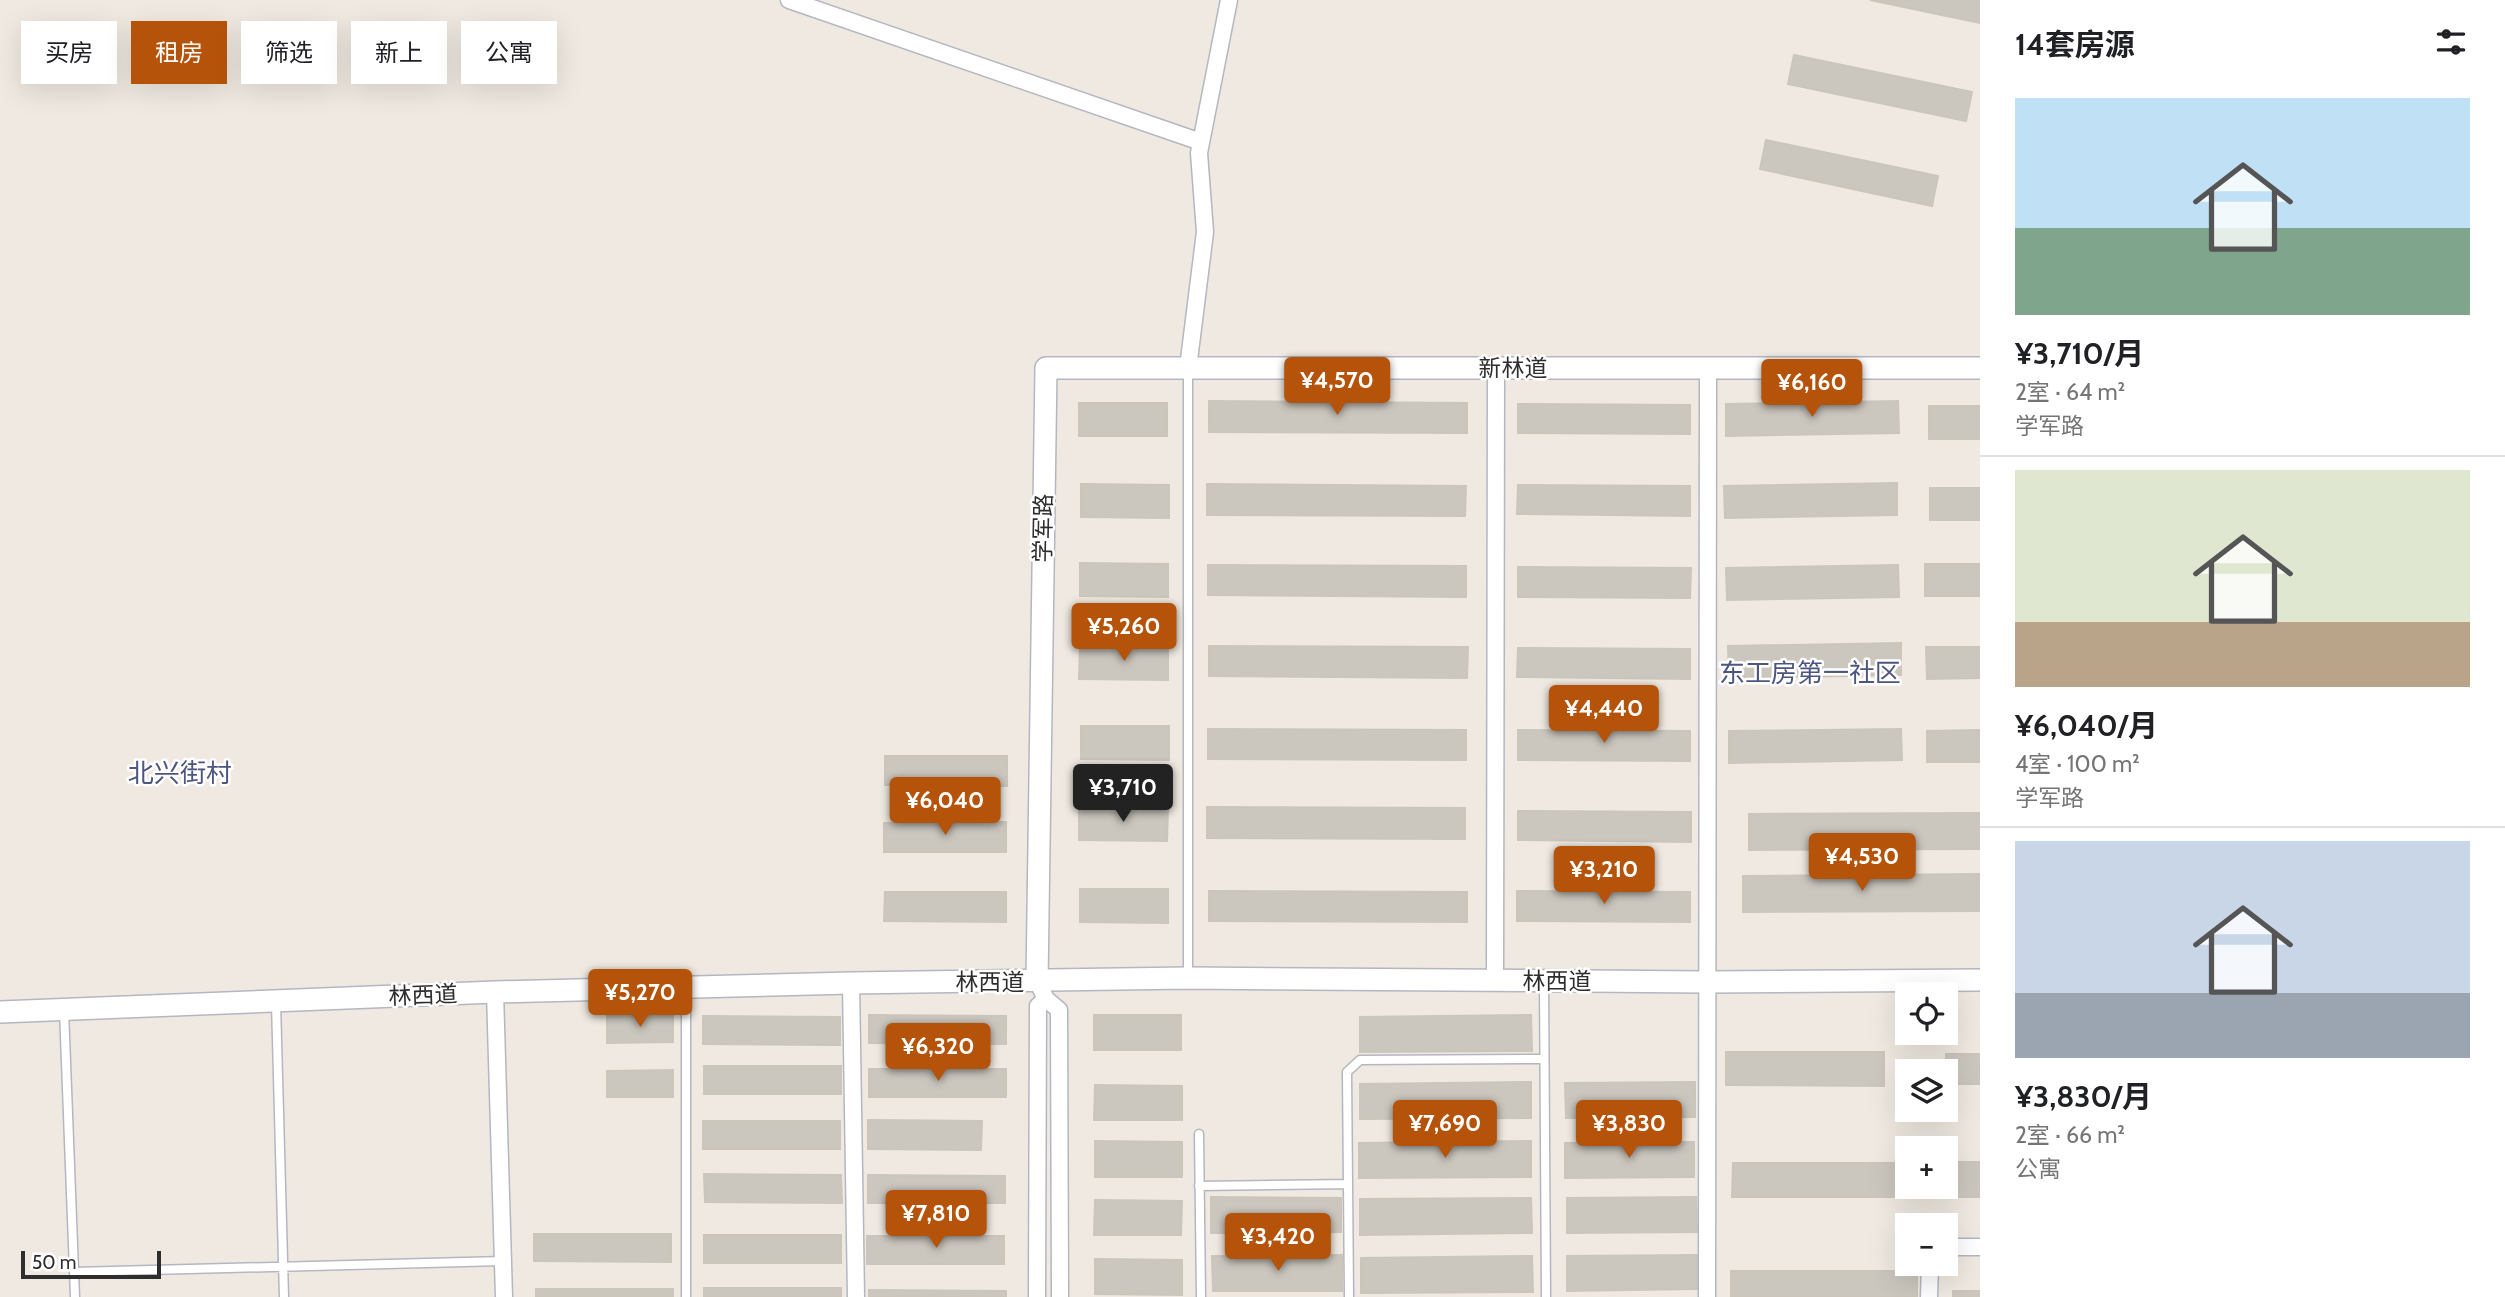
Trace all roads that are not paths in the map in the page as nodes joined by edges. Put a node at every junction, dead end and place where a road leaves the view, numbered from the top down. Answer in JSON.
{"nodes":[{"id":1,"x":789,"y":0,"type":"edge"},
{"id":2,"x":1229,"y":0,"type":"edge"},
{"id":3,"x":1201,"y":142,"type":"junction"},
{"id":4,"x":1046,"y":368,"type":"joint"},
{"id":5,"x":1188,"y":368,"type":"junction"},
{"id":6,"x":1496,"y":368,"type":"junction"},
{"id":7,"x":1980,"y":368,"type":"edge"},
{"id":8,"x":1708,"y":369,"type":"junction"},
{"id":9,"x":1188,"y":978,"type":"junction"},
{"id":10,"x":1495,"y":980,"type":"junction"},
{"id":11,"x":1980,"y":980,"type":"edge"},
{"id":12,"x":1544,"y":981,"type":"junction"},
{"id":13,"x":851,"y":982,"type":"junction"},
{"id":14,"x":1706,"y":982,"type":"junction"},
{"id":15,"x":686,"y":987,"type":"junction"},
{"id":16,"x":1042,"y":990,"type":"junction"},
{"id":17,"x":495,"y":992,"type":"junction"},
{"id":18,"x":276,"y":1001,"type":"junction"},
{"id":19,"x":64,"y":1009,"type":"junction"},
{"id":20,"x":0,"y":1012,"type":"edge"},
{"id":21,"x":1544,"y":1059,"type":"junction"},
{"id":22,"x":1199,"y":1134,"type":"dead end"},
{"id":23,"x":1348,"y":1184,"type":"junction"},
{"id":24,"x":1199,"y":1186,"type":"junction"},
{"id":25,"x":1958,"y":1247,"type":"edge"},
{"id":26,"x":1980,"y":1247,"type":"edge"},
{"id":27,"x":503,"y":1261,"type":"junction"},
{"id":28,"x":283,"y":1266,"type":"junction"},
{"id":29,"x":74,"y":1272,"type":"junction"},
{"id":30,"x":1929,"y":1276,"type":"edge"},
{"id":31,"x":75,"y":1297,"type":"edge"},
{"id":32,"x":284,"y":1297,"type":"edge"},
{"id":33,"x":504,"y":1297,"type":"edge"},
{"id":34,"x":686,"y":1297,"type":"edge"},
{"id":35,"x":856,"y":1297,"type":"edge"},
{"id":36,"x":1037,"y":1297,"type":"edge"},
{"id":37,"x":1060,"y":1297,"type":"edge"},
{"id":38,"x":1201,"y":1297,"type":"edge"},
{"id":39,"x":1349,"y":1297,"type":"edge"},
{"id":40,"x":1546,"y":1297,"type":"edge"},
{"id":41,"x":1707,"y":1297,"type":"edge"},
{"id":42,"x":1928,"y":1297,"type":"edge"}],
"edges":[{"from":1,"to":3,"type":"street"},
{"from":2,"to":3,"type":"street"},
{"from":3,"to":5,"type":"street"},
{"from":4,"to":5,"type":"main road","name":"新林道"},
{"from":4,"to":16,"type":"main road","name":"学军路"},
{"from":5,"to":6,"type":"main road","name":"新林道"},
{"from":5,"to":9,"type":"lane"},
{"from":6,"to":8,"type":"main road","name":"新林道"},
{"from":6,"to":10,"type":"street"},
{"from":7,"to":8,"type":"main road","name":"新林道"},
{"from":8,"to":14,"type":"street"},
{"from":9,"to":10,"type":"main road","name":"林西道"},
{"from":9,"to":16,"type":"main road","name":"林西道"},
{"from":10,"to":12,"type":"main road","name":"林西道"},
{"from":11,"to":14,"type":"main road","name":"林西道"},
{"from":12,"to":14,"type":"main road","name":"林西道"},
{"from":12,"to":21,"type":"lane"},
{"from":13,"to":15,"type":"main road","name":"林西道"},
{"from":13,"to":16,"type":"main road","name":"林西道"},
{"from":13,"to":35,"type":"street"},
{"from":14,"to":41,"type":"street"},
{"from":15,"to":17,"type":"main road","name":"林西道"},
{"from":15,"to":34,"type":"lane"},
{"from":16,"to":36,"type":"street"},
{"from":16,"to":37,"type":"street"},
{"from":17,"to":18,"type":"main road","name":"林西道"},
{"from":17,"to":27,"type":"street"},
{"from":18,"to":19,"type":"main road","name":"林西道"},
{"from":18,"to":28,"type":"lane"},
{"from":19,"to":20,"type":"main road","name":"林西道"},
{"from":19,"to":29,"type":"lane"},
{"from":21,"to":23,"type":"lane"},
{"from":21,"to":40,"type":"lane"},
{"from":22,"to":24,"type":"lane"},
{"from":23,"to":24,"type":"lane"},
{"from":23,"to":39,"type":"lane"},
{"from":24,"to":38,"type":"lane"},
{"from":25,"to":26,"type":"street"},
{"from":27,"to":28,"type":"lane"},
{"from":27,"to":33,"type":"street"},
{"from":28,"to":29,"type":"lane"},
{"from":28,"to":32,"type":"lane"},
{"from":29,"to":31,"type":"lane"},
{"from":30,"to":42,"type":"street"}]}
